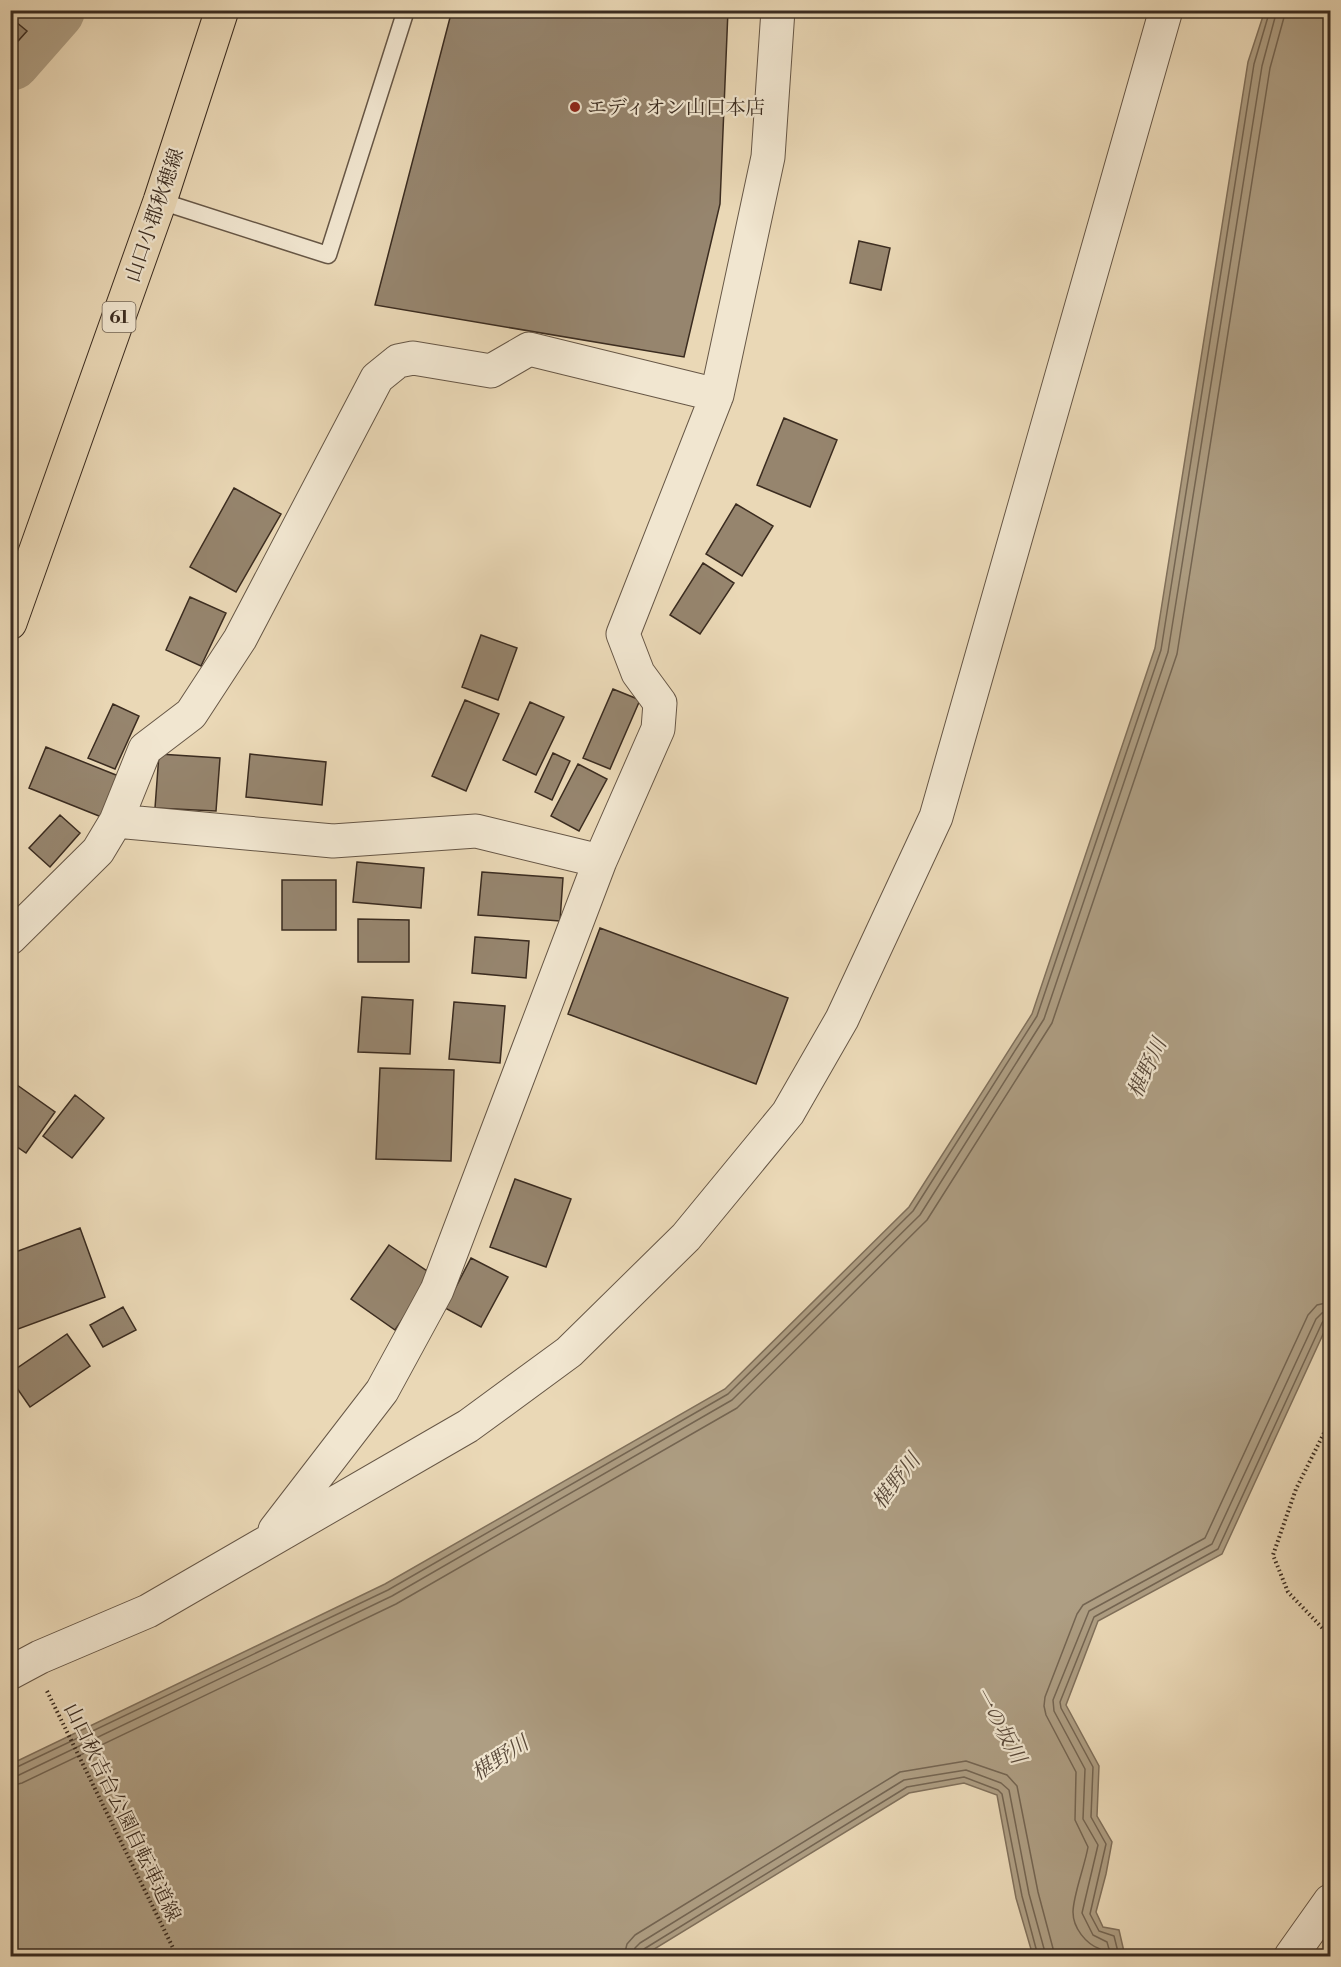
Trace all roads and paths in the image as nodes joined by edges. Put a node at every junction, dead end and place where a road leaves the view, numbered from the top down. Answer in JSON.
{"nodes":[{"id":1,"x":222,"y":10,"type":"edge"},
{"id":2,"x":406,"y":10,"type":"edge"},
{"id":3,"x":778,"y":10,"type":"edge"},
{"id":4,"x":1166,"y":10,"type":"edge"},
{"id":5,"x":160,"y":201,"type":"junction"},
{"id":6,"x":717,"y":395,"type":"junction"},
{"id":7,"x":10,"y":622,"type":"edge"},
{"id":8,"x":116,"y":821,"type":"junction"},
{"id":9,"x":600,"y":861,"type":"junction"},
{"id":10,"x":10,"y":938,"type":"edge"},
{"id":11,"x":1330,"y":1421,"type":"edge"},
{"id":12,"x":265,"y":1543,"type":"junction"},
{"id":13,"x":1330,"y":1636,"type":"edge"},
{"id":14,"x":10,"y":1673,"type":"edge"},
{"id":15,"x":46,"y":1691,"type":"dead end"},
{"id":16,"x":1330,"y":1901,"type":"edge"},
{"id":17,"x":177,"y":1956,"type":"edge"},
{"id":18,"x":1291,"y":1956,"type":"edge"}],
"edges":[{"from":1,"to":5,"type":"main road","name":"山口小郡秋穂線","number":"61"},
{"from":2,"to":5,"type":"lane"},
{"from":3,"to":6,"type":"street"},
{"from":4,"to":12,"type":"street"},
{"from":5,"to":7,"type":"main road","name":"山口小郡秋穂線","number":"61"},
{"from":6,"to":8,"type":"street"},
{"from":6,"to":9,"type":"street"},
{"from":8,"to":9,"type":"street"},
{"from":8,"to":10,"type":"street"},
{"from":9,"to":12,"type":"street"},
{"from":11,"to":13,"type":"path"},
{"from":12,"to":14,"type":"street"},
{"from":15,"to":17,"type":"path","name":"山口秋吉台公園自転車道線"},
{"from":16,"to":18,"type":"street"}]}
